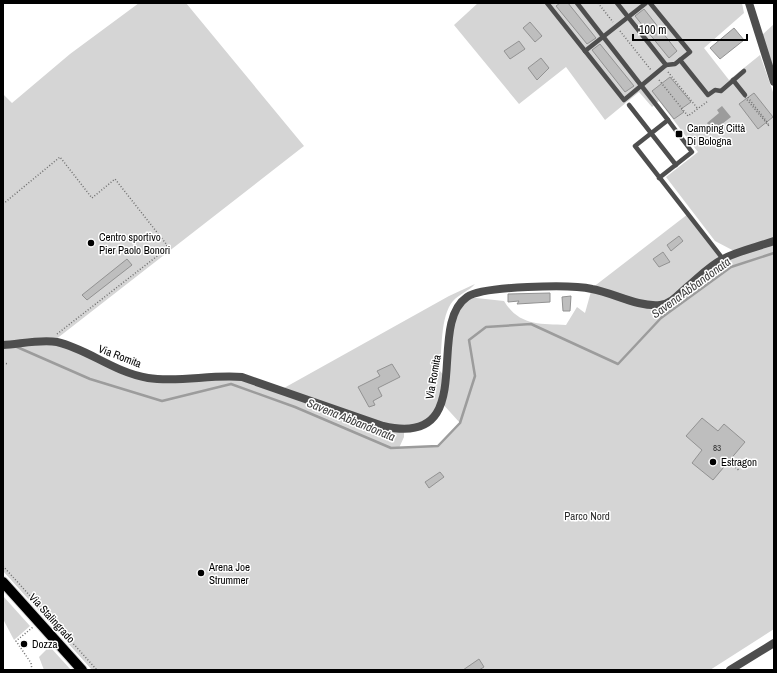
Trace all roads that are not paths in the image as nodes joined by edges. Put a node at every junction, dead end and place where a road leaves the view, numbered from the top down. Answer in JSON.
{"nodes":[{"id":1,"x":577,"y":3,"type":"edge"},
{"id":2,"x":617,"y":3,"type":"edge"},
{"id":3,"x":646,"y":3,"type":"edge"},
{"id":4,"x":650,"y":3,"type":"edge"},
{"id":5,"x":749,"y":3,"type":"edge"},
{"id":6,"x":548,"y":4,"type":"edge"},
{"id":7,"x":628,"y":17,"type":"junction"},
{"id":8,"x":603,"y":37,"type":"junction"},
{"id":9,"x":585,"y":51,"type":"junction"},
{"id":10,"x":680,"y":60,"type":"junction"},
{"id":11,"x":665,"y":66,"type":"junction"},
{"id":12,"x":744,"y":71,"type":"dead end"},
{"id":13,"x":733,"y":80,"type":"junction"},
{"id":14,"x":774,"y":82,"type":"edge"},
{"id":15,"x":642,"y":86,"type":"junction"},
{"id":16,"x":745,"y":95,"type":"road end"},
{"id":17,"x":629,"y":104,"type":"dead end"},
{"id":18,"x":668,"y":120,"type":"junction"},
{"id":19,"x":652,"y":133,"type":"junction"},
{"id":20,"x":676,"y":165,"type":"junction"},
{"id":21,"x":660,"y":178,"type":"junction"},
{"id":22,"x":774,"y":241,"type":"edge"},
{"id":23,"x":723,"y":259,"type":"junction"},
{"id":24,"x":3,"y":345,"type":"edge"},
{"id":25,"x":3,"y":582,"type":"edge"},
{"id":26,"x":774,"y":643,"type":"edge"},
{"id":27,"x":82,"y":670,"type":"edge"},
{"id":28,"x":730,"y":670,"type":"edge"}],
"edges":[{"from":1,"to":8,"type":"lane"},
{"from":2,"to":7,"type":"lane"},
{"from":3,"to":7,"type":"lane"},
{"from":4,"to":10,"type":"lane"},
{"from":5,"to":14,"type":"street"},
{"from":6,"to":9,"type":"lane"},
{"from":7,"to":8,"type":"lane"},
{"from":7,"to":11,"type":"lane"},
{"from":8,"to":9,"type":"lane"},
{"from":8,"to":15,"type":"lane"},
{"from":9,"to":15,"type":"lane"},
{"from":10,"to":11,"type":"lane"},
{"from":10,"to":13,"type":"lane"},
{"from":11,"to":15,"type":"lane"},
{"from":12,"to":13,"type":"lane"},
{"from":13,"to":16,"type":"lane"},
{"from":15,"to":18,"type":"lane"},
{"from":17,"to":19,"type":"lane"},
{"from":18,"to":19,"type":"lane"},
{"from":18,"to":20,"type":"lane"},
{"from":19,"to":20,"type":"lane"},
{"from":19,"to":21,"type":"lane"},
{"from":20,"to":21,"type":"lane"},
{"from":21,"to":23,"type":"lane"},
{"from":22,"to":23,"type":"street","name":"Via Romita"},
{"from":23,"to":24,"type":"street","name":"Via Romita"},
{"from":25,"to":27,"type":"main road","name":"Via Stalingrado"},
{"from":26,"to":28,"type":"street"}]}
